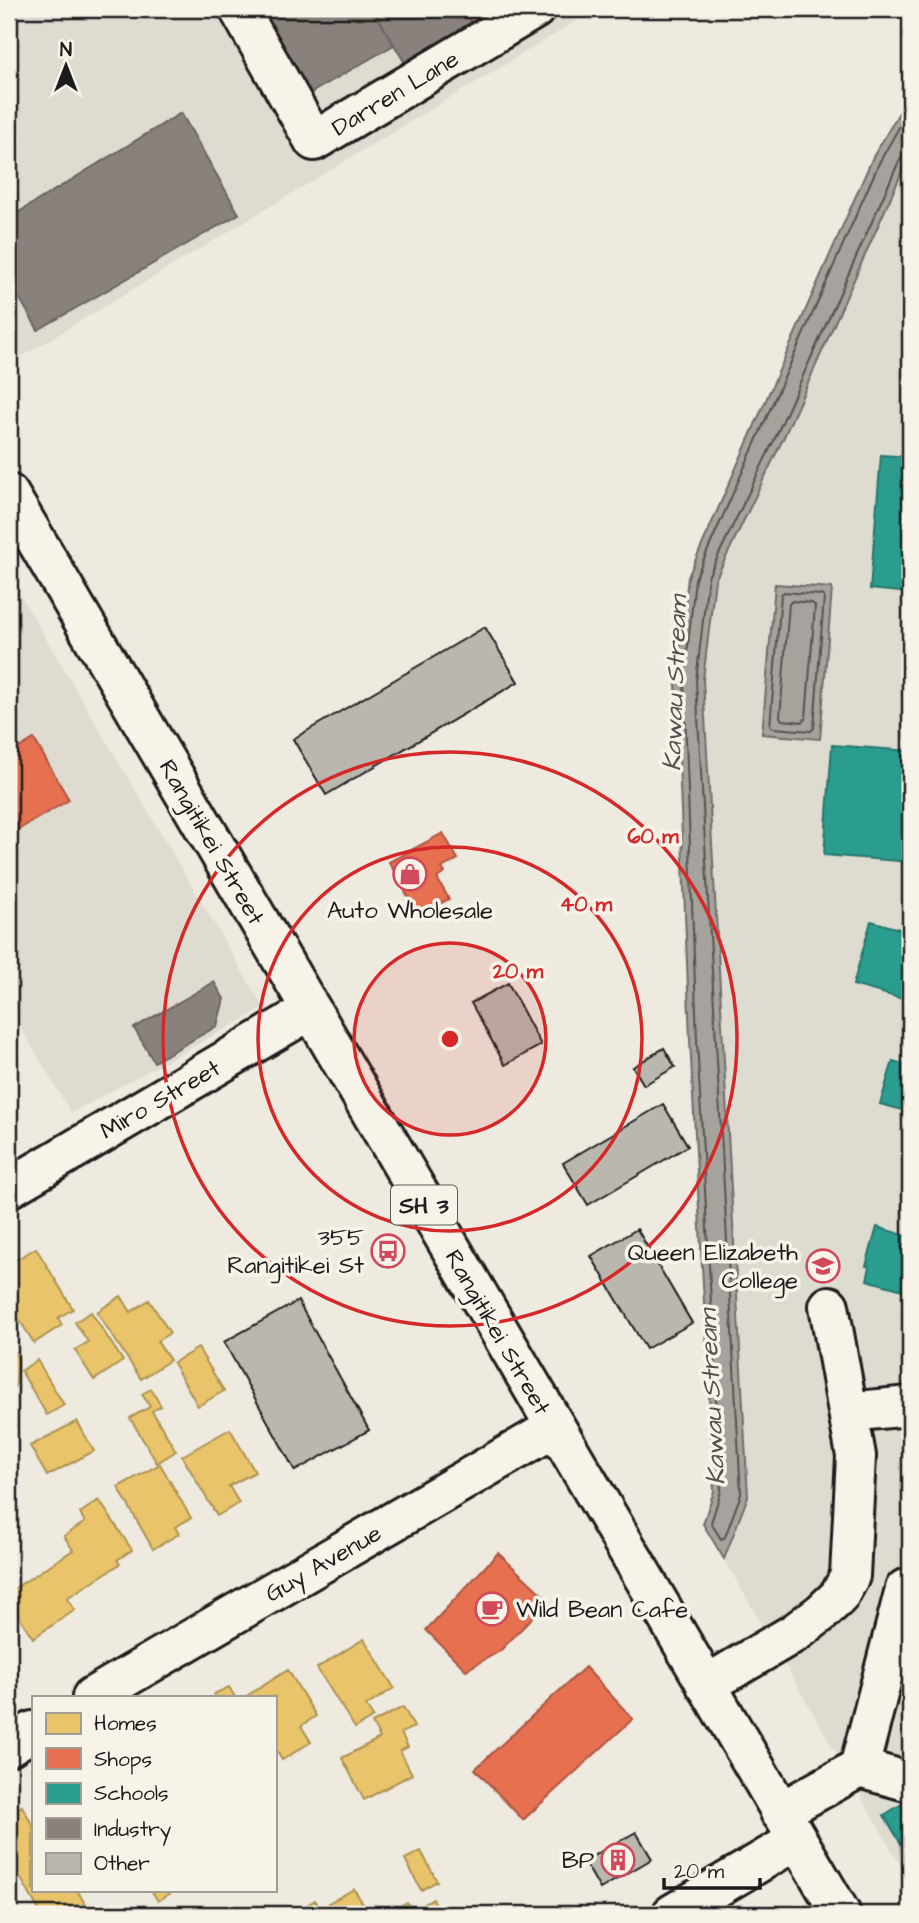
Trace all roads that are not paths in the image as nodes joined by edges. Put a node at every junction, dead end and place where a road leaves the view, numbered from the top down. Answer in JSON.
{"nodes":[{"id":1,"x":239,"y":9,"type":"edge"},
{"id":2,"x":535,"y":9,"type":"edge"},
{"id":3,"x":9,"y":494,"type":"edge"},
{"id":4,"x":311,"y":1010,"type":"junction"},
{"id":5,"x":9,"y":1188,"type":"edge"},
{"id":6,"x":829,"y":1306,"type":"dead end"},
{"id":7,"x":910,"y":1406,"type":"edge"},
{"id":8,"x":848,"y":1412,"type":"junction"},
{"id":9,"x":554,"y":1428,"type":"junction"},
{"id":10,"x":850,"y":1576,"type":"junction"},
{"id":11,"x":907,"y":1589,"type":"edge"},
{"id":12,"x":706,"y":1685,"type":"junction"},
{"id":13,"x":94,"y":1696,"type":"edge"},
{"id":14,"x":32,"y":1732,"type":"edge"},
{"id":15,"x":9,"y":1746,"type":"edge"},
{"id":16,"x":859,"y":1768,"type":"junction"},
{"id":17,"x":908,"y":1777,"type":"edge"},
{"id":18,"x":789,"y":1826,"type":"junction"},
{"id":19,"x":672,"y":1914,"type":"edge"},
{"id":20,"x":841,"y":1914,"type":"edge"}],
"edges":[{"from":1,"to":2,"type":"main road","name":"Darren Lane"},
{"from":3,"to":4,"type":"main road","name":"Rangitikei Street","number":"SH 3"},
{"from":4,"to":5,"type":"main road","name":"Miro Street"},
{"from":4,"to":9,"type":"main road","name":"Rangitikei Street","number":"SH 3"},
{"from":6,"to":8,"type":"main road"},
{"from":7,"to":8,"type":"main road"},
{"from":8,"to":10,"type":"main road"},
{"from":9,"to":12,"type":"main road","name":"Rangitikei Street","number":"SH 3"},
{"from":9,"to":13,"type":"main road","name":"Guy Avenue"},
{"from":10,"to":11,"type":"main road"},
{"from":10,"to":12,"type":"main road"},
{"from":11,"to":16,"type":"main road"},
{"from":12,"to":18,"type":"main road","name":"Rangitikei Street","number":"SH 3"},
{"from":14,"to":15,"type":"main road"},
{"from":16,"to":17,"type":"main road"},
{"from":16,"to":18,"type":"main road"},
{"from":18,"to":19,"type":"main road"},
{"from":18,"to":20,"type":"main road","name":"Rangitikei Street","number":"SH 3"}]}
